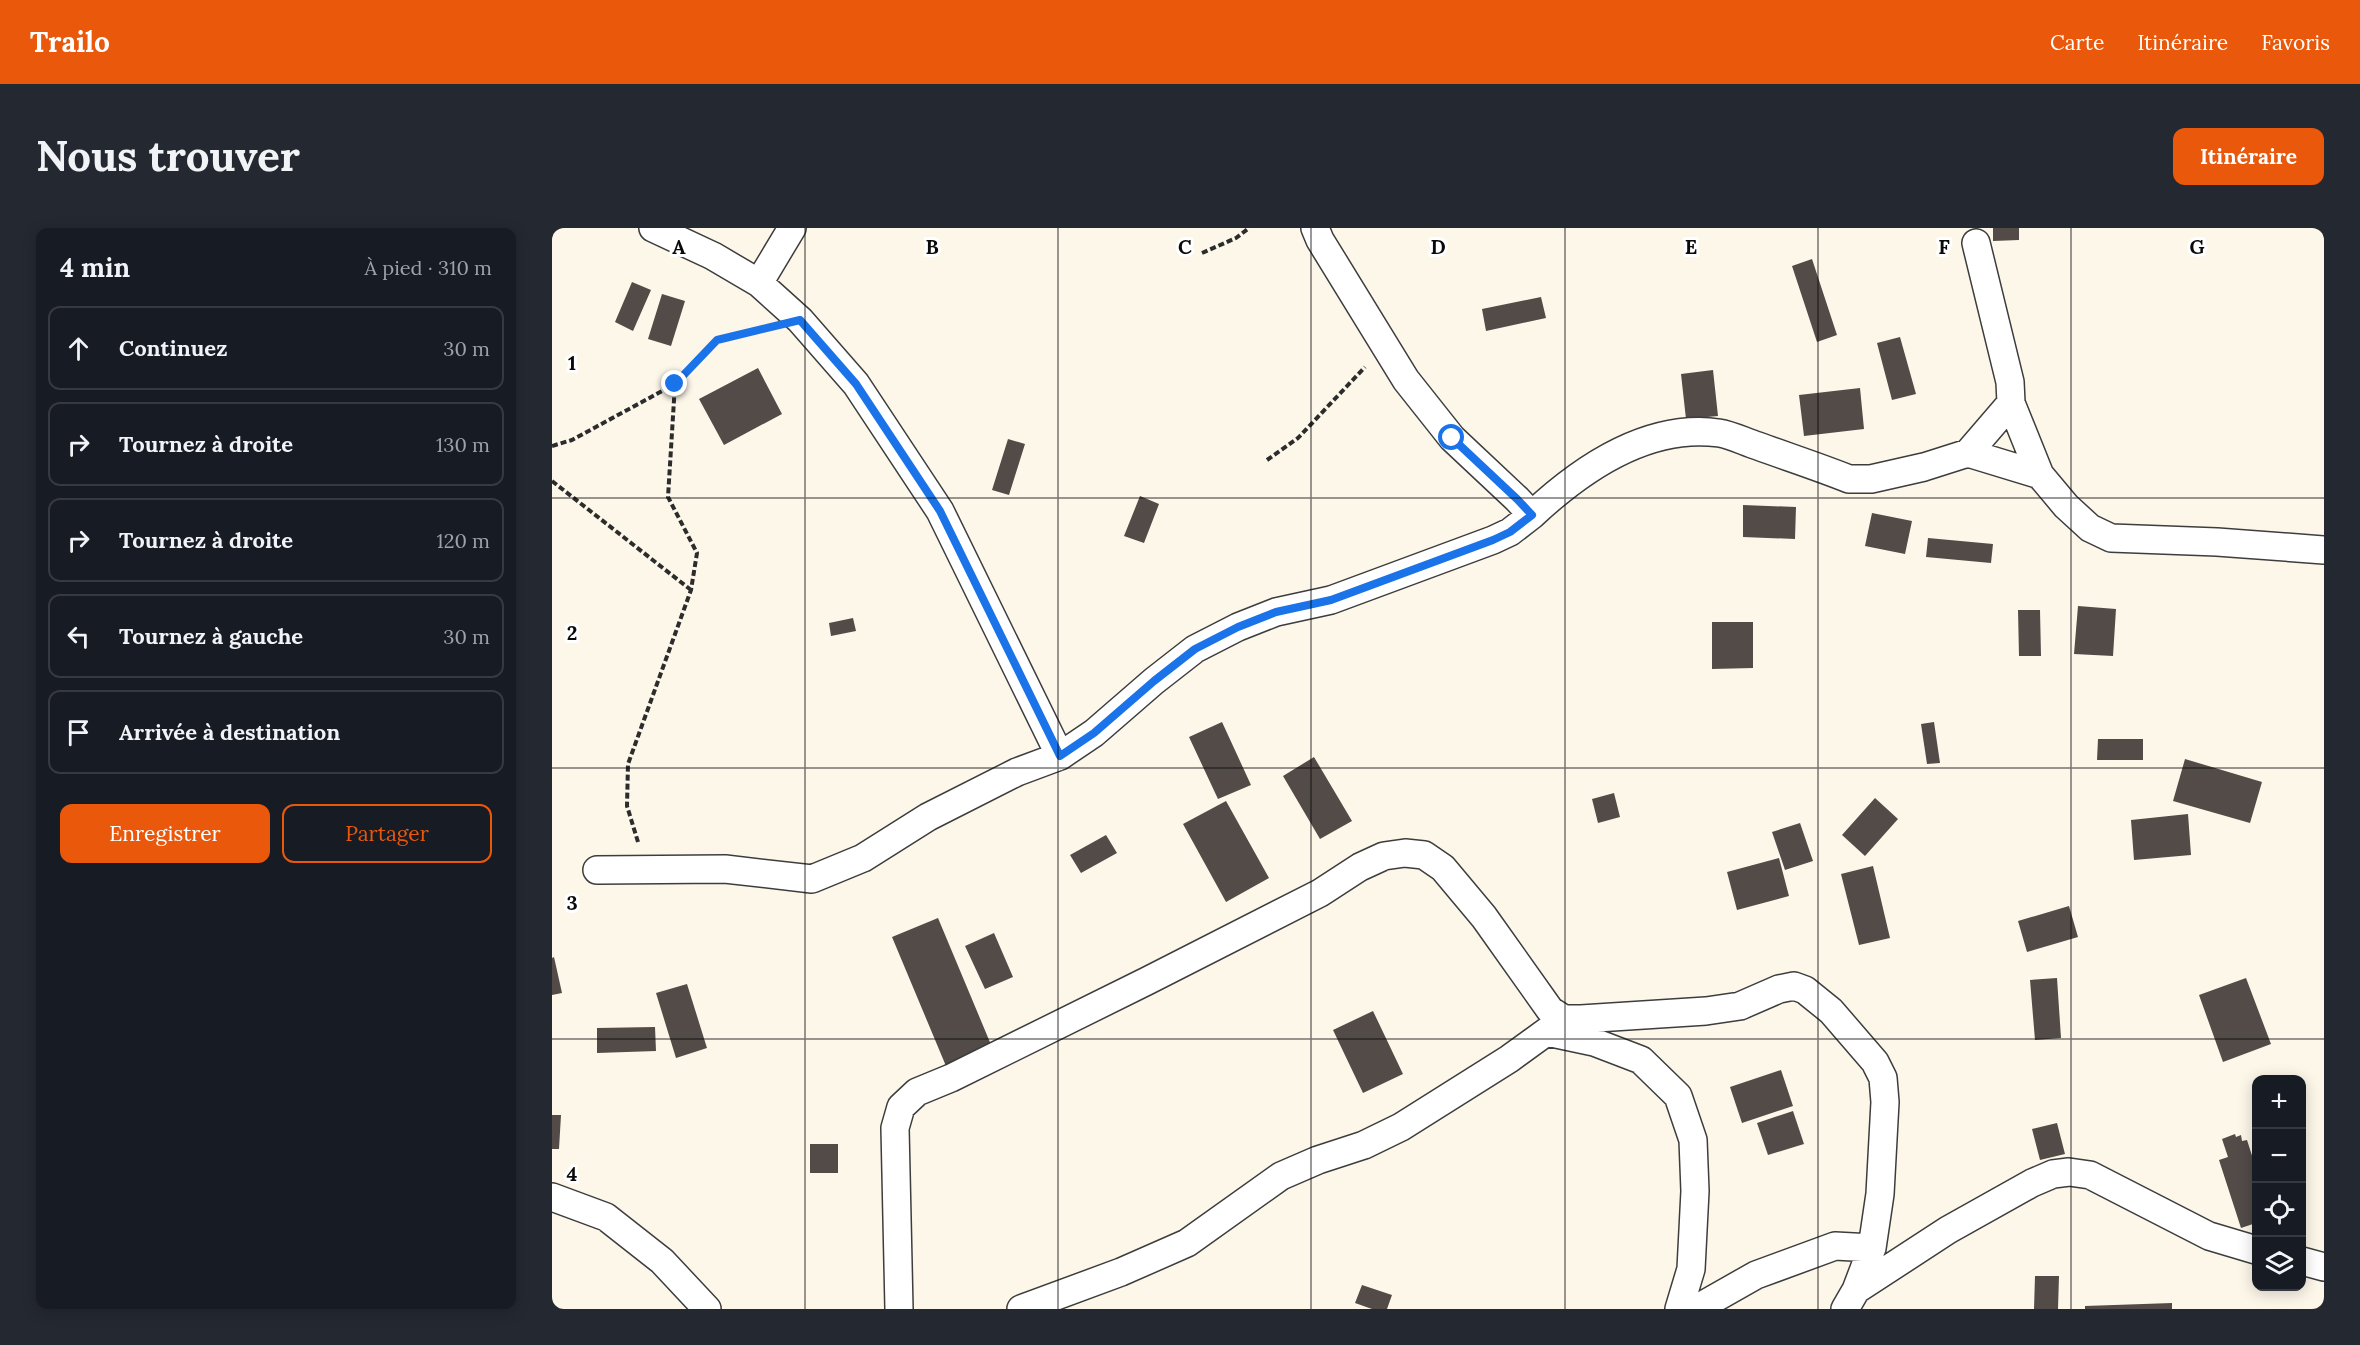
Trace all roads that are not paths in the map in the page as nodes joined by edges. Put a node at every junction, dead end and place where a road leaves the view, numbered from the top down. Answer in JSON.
{"nodes":[{"id":1,"x":653,"y":228,"type":"edge"},
{"id":2,"x":792,"y":228,"type":"edge"},
{"id":3,"x":1315,"y":228,"type":"edge"},
{"id":4,"x":1976,"y":243,"type":"dead end"},
{"id":5,"x":759,"y":283,"type":"junction"},
{"id":6,"x":2011,"y":403,"type":"junction"},
{"id":7,"x":1968,"y":453,"type":"junction"},
{"id":8,"x":2040,"y":475,"type":"junction"},
{"id":9,"x":1532,"y":515,"type":"junction"},
{"id":10,"x":2324,"y":550,"type":"edge"},
{"id":11,"x":1060,"y":756,"type":"junction"},
{"id":12,"x":597,"y":870,"type":"dead end"},
{"id":13,"x":1555,"y":1026,"type":"junction"},
{"id":14,"x":552,"y":1197,"type":"edge"},
{"id":15,"x":1872,"y":1248,"type":"junction"},
{"id":16,"x":2252,"y":1249,"type":"edge"},
{"id":17,"x":2306,"y":1262,"type":"edge"},
{"id":18,"x":2324,"y":1267,"type":"edge"},
{"id":19,"x":1850,"y":1300,"type":"edge"},
{"id":20,"x":707,"y":1309,"type":"edge"},
{"id":21,"x":899,"y":1309,"type":"edge"},
{"id":22,"x":1021,"y":1309,"type":"edge"},
{"id":23,"x":1679,"y":1309,"type":"edge"},
{"id":24,"x":1696,"y":1309,"type":"edge"}],
"edges":[{"from":1,"to":5,"type":"street"},
{"from":2,"to":5,"type":"street"},
{"from":3,"to":9,"type":"street"},
{"from":4,"to":6,"type":"street"},
{"from":5,"to":11,"type":"street"},
{"from":6,"to":7,"type":"street"},
{"from":6,"to":8,"type":"street"},
{"from":7,"to":8,"type":"street"},
{"from":7,"to":9,"type":"street"},
{"from":8,"to":10,"type":"street"},
{"from":9,"to":11,"type":"street"},
{"from":11,"to":12,"type":"street"},
{"from":13,"to":15,"type":"street"},
{"from":13,"to":21,"type":"street"},
{"from":13,"to":22,"type":"street"},
{"from":13,"to":23,"type":"street"},
{"from":14,"to":20,"type":"street"},
{"from":15,"to":19,"type":"street"},
{"from":15,"to":24,"type":"street"},
{"from":16,"to":19,"type":"street"},
{"from":17,"to":18,"type":"street"}]}
